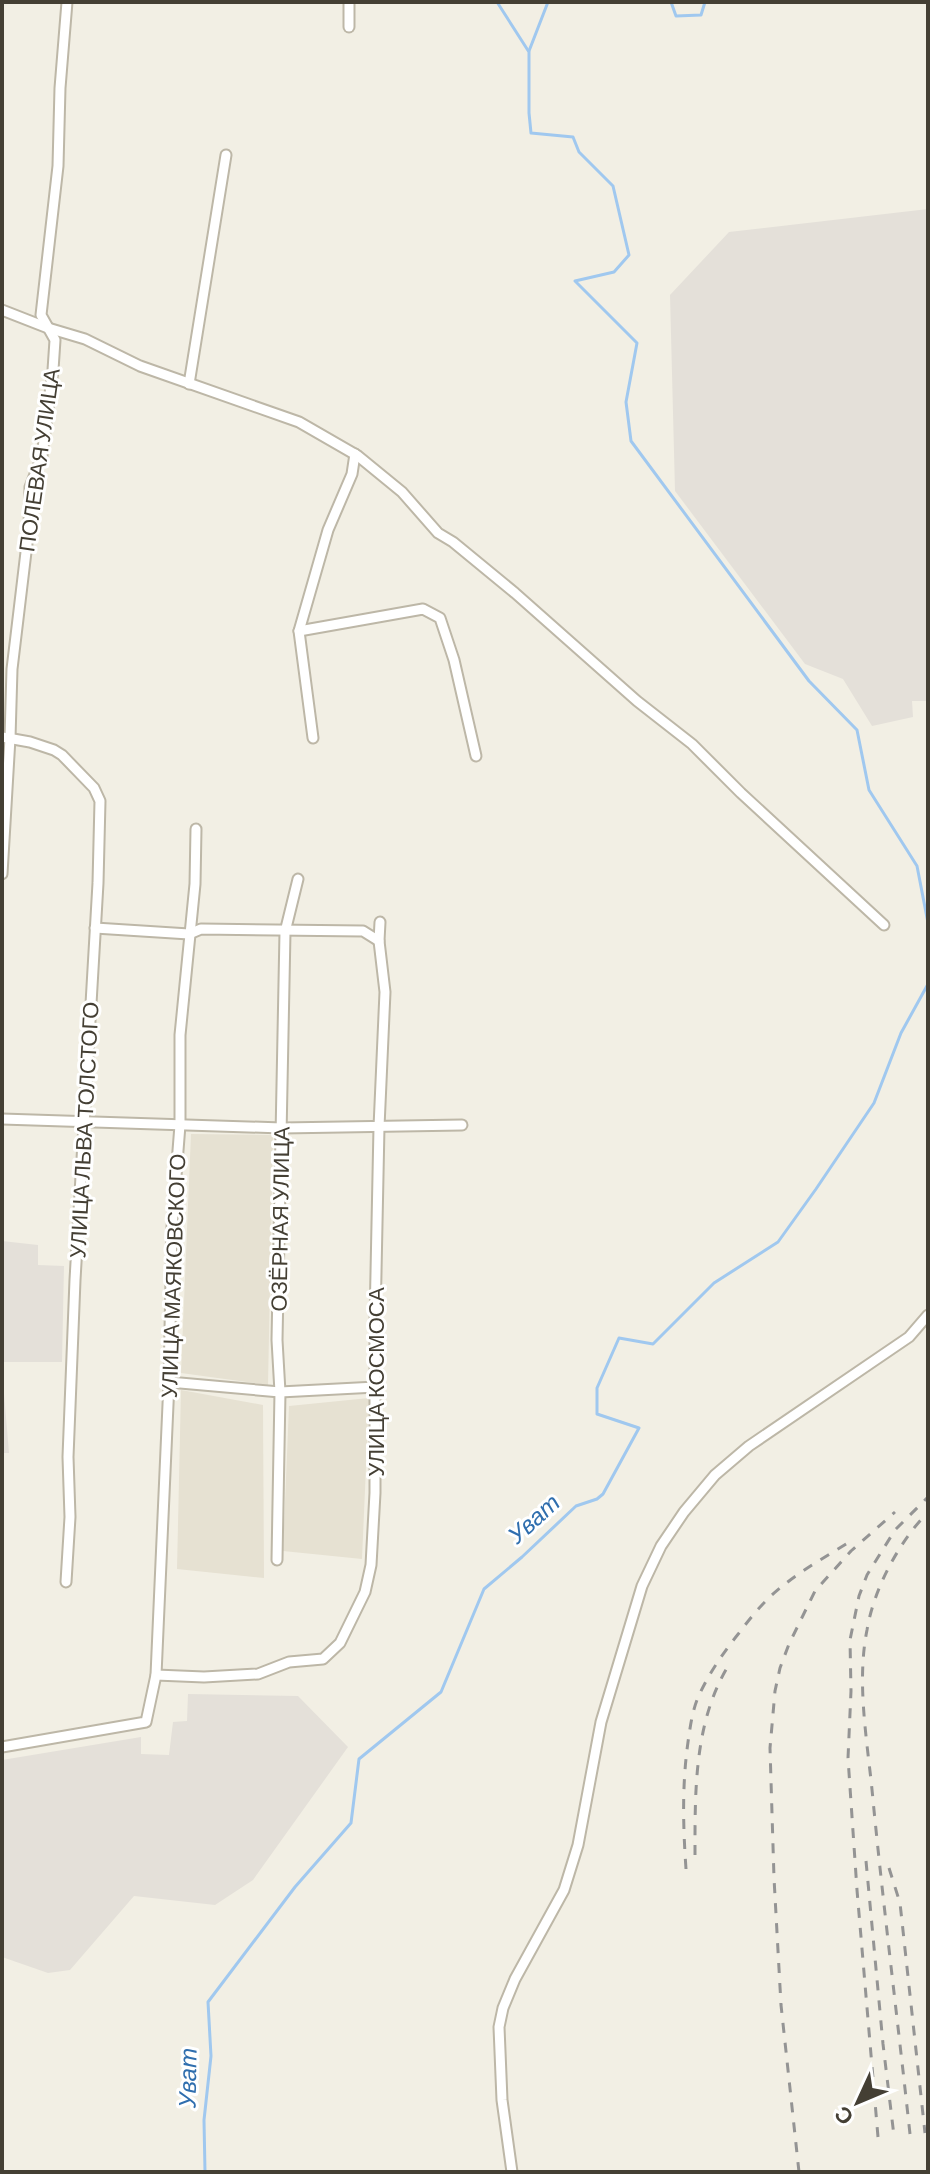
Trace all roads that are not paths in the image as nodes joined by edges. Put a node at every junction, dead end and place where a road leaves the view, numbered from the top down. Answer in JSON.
{"nodes":[{"id":1,"x":67,"y":2,"type":"edge"},
{"id":2,"x":349,"y":2,"type":"edge"},
{"id":3,"x":349,"y":27,"type":"dead end"},
{"id":4,"x":226,"y":155,"type":"dead end"},
{"id":5,"x":2,"y":310,"type":"edge"},
{"id":6,"x":48,"y":328,"type":"junction"},
{"id":7,"x":189,"y":384,"type":"junction"},
{"id":8,"x":355,"y":454,"type":"junction"},
{"id":9,"x":299,"y":631,"type":"junction"},
{"id":10,"x":6,"y":738,"type":"edge"},
{"id":11,"x":313,"y":738,"type":"dead end"},
{"id":12,"x":476,"y":756,"type":"dead end"},
{"id":13,"x":196,"y":829,"type":"dead end"},
{"id":14,"x":2,"y":874,"type":"edge"},
{"id":15,"x":298,"y":879,"type":"dead end"},
{"id":16,"x":380,"y":922,"type":"dead end"},
{"id":17,"x":884,"y":925,"type":"dead end"},
{"id":18,"x":95,"y":928,"type":"junction"},
{"id":19,"x":285,"y":932,"type":"junction"},
{"id":20,"x":189,"y":934,"type":"junction"},
{"id":21,"x":379,"y":941,"type":"junction"},
{"id":22,"x":2,"y":1119,"type":"edge"},
{"id":23,"x":85,"y":1122,"type":"junction"},
{"id":24,"x":180,"y":1125,"type":"junction"},
{"id":25,"x":462,"y":1125,"type":"dead end"},
{"id":26,"x":379,"y":1127,"type":"junction"},
{"id":27,"x":282,"y":1128,"type":"junction"},
{"id":28,"x":928,"y":1315,"type":"edge"},
{"id":29,"x":169,"y":1382,"type":"junction"},
{"id":30,"x":376,"y":1387,"type":"junction"},
{"id":31,"x":280,"y":1392,"type":"junction"},
{"id":32,"x":277,"y":1560,"type":"dead end"},
{"id":33,"x":66,"y":1582,"type":"dead end"},
{"id":34,"x":156,"y":1675,"type":"junction"},
{"id":35,"x":2,"y":1747,"type":"edge"},
{"id":36,"x":512,"y":2172,"type":"edge"}],
"edges":[{"from":1,"to":6,"type":"street","name":"ПОЛЕВАЯ УЛИЦА"},
{"from":2,"to":3,"type":"street"},
{"from":4,"to":7,"type":"street"},
{"from":5,"to":6,"type":"street"},
{"from":6,"to":7,"type":"street"},
{"from":6,"to":10,"type":"street","name":"ПОЛЕВАЯ УЛИЦА"},
{"from":7,"to":8,"type":"street"},
{"from":8,"to":9,"type":"street"},
{"from":8,"to":17,"type":"street"},
{"from":9,"to":11,"type":"street"},
{"from":9,"to":12,"type":"street"},
{"from":10,"to":14,"type":"street","name":"ПОЛЕВАЯ УЛИЦА"},
{"from":10,"to":18,"type":"street","name":"УЛИЦА ЛЬВА ТОЛСТОГО"},
{"from":13,"to":20,"type":"street","name":"УЛИЦА МАЯКОВСКОГО"},
{"from":15,"to":19,"type":"street","name":"ОЗЁРНАЯ УЛИЦА"},
{"from":16,"to":21,"type":"street","name":"УЛИЦА КОСМОСА"},
{"from":18,"to":20,"type":"street"},
{"from":18,"to":23,"type":"street","name":"УЛИЦА ЛЬВА ТОЛСТОГО"},
{"from":19,"to":20,"type":"street"},
{"from":19,"to":21,"type":"street"},
{"from":19,"to":27,"type":"street","name":"ОЗЁРНАЯ УЛИЦА"},
{"from":20,"to":24,"type":"street","name":"УЛИЦА МАЯКОВСКОГО"},
{"from":21,"to":26,"type":"street","name":"УЛИЦА КОСМОСА"},
{"from":22,"to":23,"type":"street"},
{"from":23,"to":24,"type":"street"},
{"from":23,"to":33,"type":"street","name":"УЛИЦА ЛЬВА ТОЛСТОГО"},
{"from":24,"to":27,"type":"street"},
{"from":24,"to":29,"type":"street","name":"УЛИЦА МАЯКОВСКОГО"},
{"from":25,"to":26,"type":"street"},
{"from":26,"to":27,"type":"street"},
{"from":26,"to":30,"type":"street","name":"УЛИЦА КОСМОСА"},
{"from":27,"to":31,"type":"street","name":"ОЗЁРНАЯ УЛИЦА"},
{"from":28,"to":36,"type":"street"},
{"from":29,"to":31,"type":"street"},
{"from":29,"to":34,"type":"street","name":"УЛИЦА МАЯКОВСКОГО"},
{"from":30,"to":31,"type":"street"},
{"from":30,"to":34,"type":"street","name":"УЛИЦА КОСМОСА"},
{"from":31,"to":32,"type":"street","name":"ОЗЁРНАЯ УЛИЦА"},
{"from":34,"to":35,"type":"street","name":"УЛИЦА МАЯКОВСКОГО"}]}
